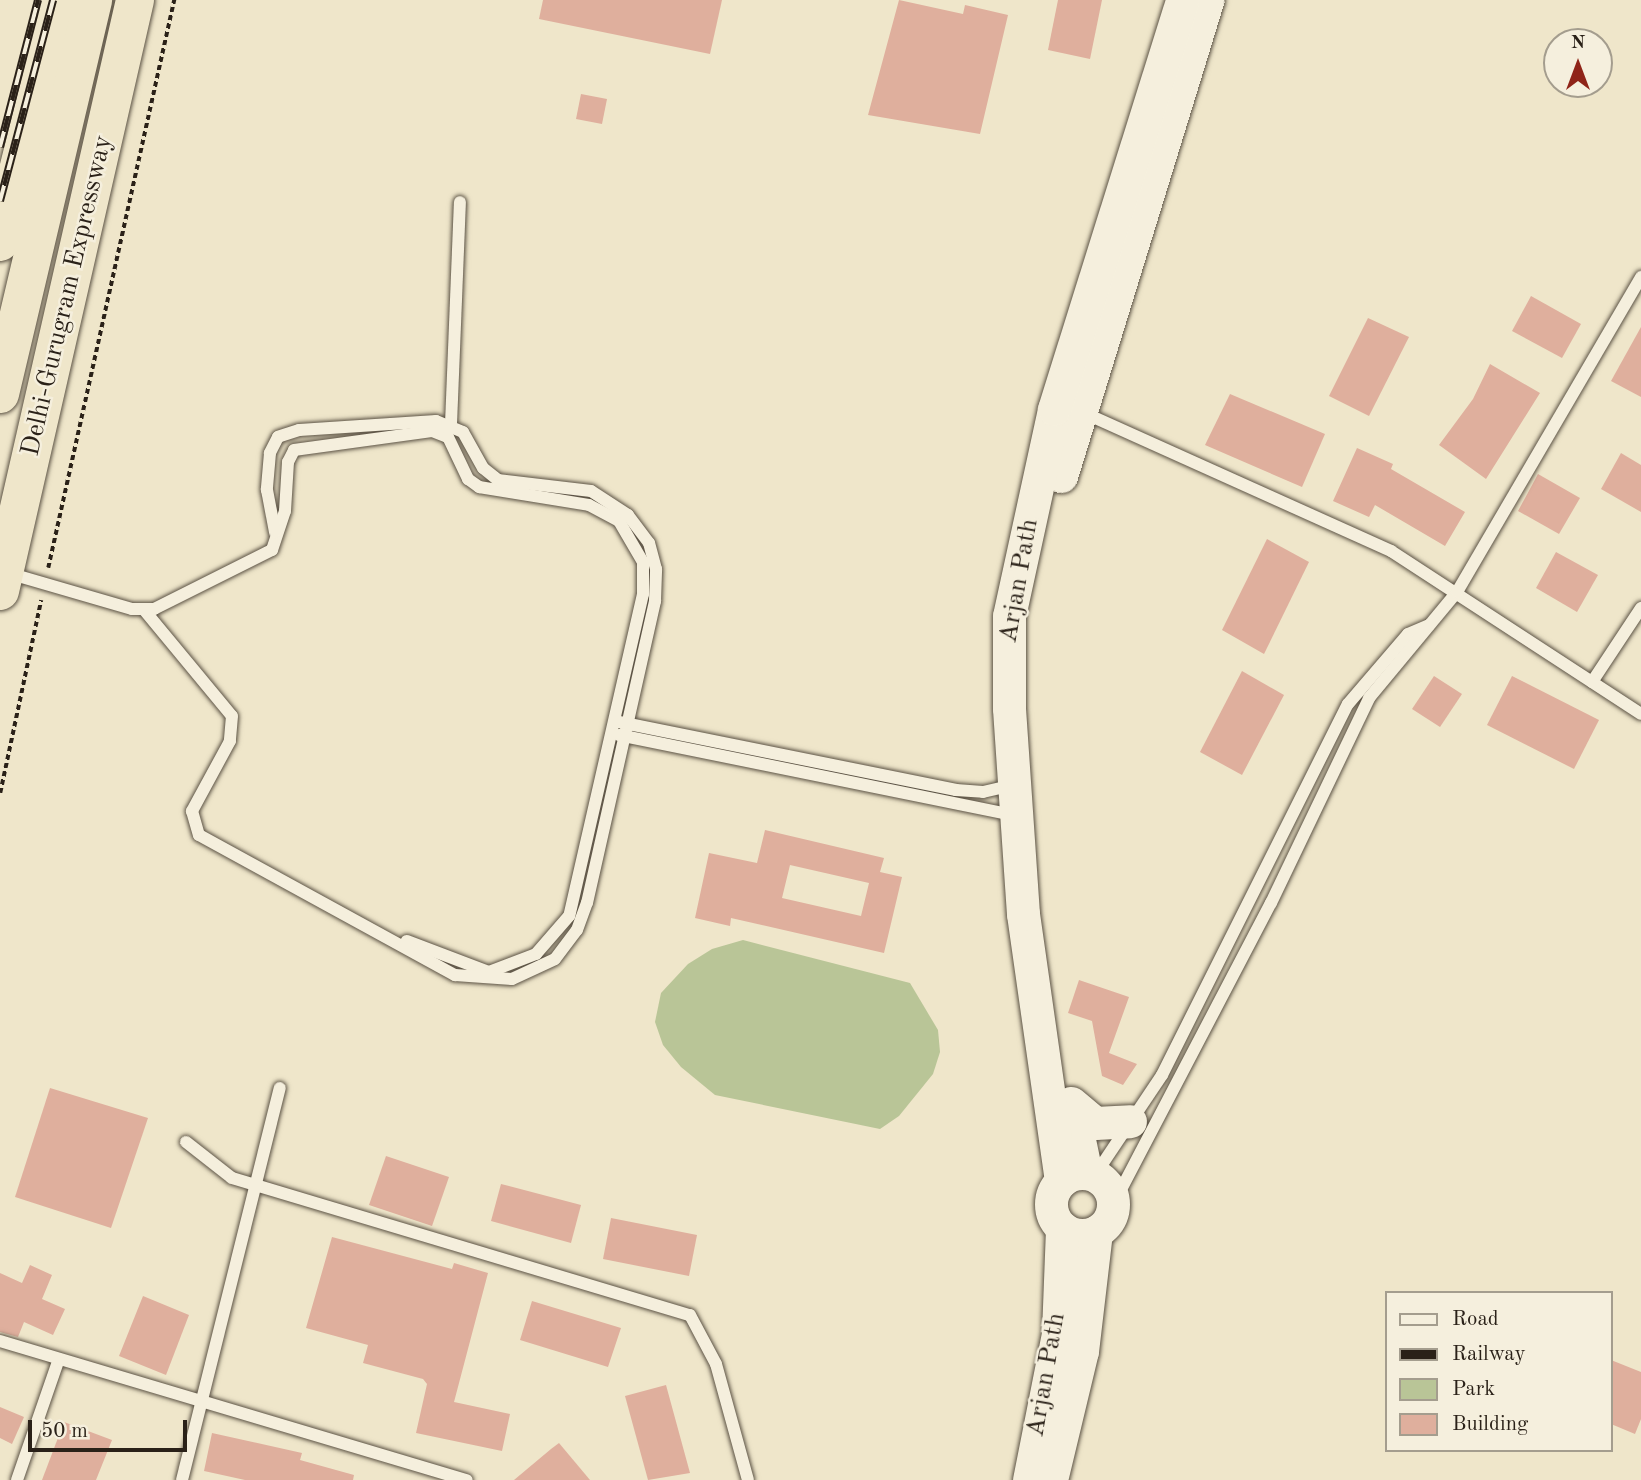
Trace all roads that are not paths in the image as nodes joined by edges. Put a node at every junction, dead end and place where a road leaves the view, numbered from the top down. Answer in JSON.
{"nodes":[{"id":1,"x":61,"y":0,"type":"edge"},
{"id":2,"x":93,"y":0,"type":"edge"},
{"id":3,"x":135,"y":0,"type":"edge"},
{"id":4,"x":1182,"y":0,"type":"edge"},
{"id":5,"x":1207,"y":0,"type":"edge"},
{"id":6,"x":460,"y":202,"type":"dead end"},
{"id":7,"x":0,"y":242,"type":"edge"},
{"id":8,"x":1639,"y":285,"type":"edge"},
{"id":9,"x":0,"y":394,"type":"edge"},
{"id":10,"x":1078,"y":411,"type":"junction"},
{"id":11,"x":451,"y":424,"type":"junction"},
{"id":12,"x":275,"y":532,"type":"junction"},
{"id":13,"x":2,"y":582,"type":"edge"},
{"id":14,"x":1457,"y":592,"type":"junction"},
{"id":15,"x":1641,"y":608,"type":"edge"},
{"id":16,"x":145,"y":611,"type":"junction"},
{"id":17,"x":1429,"y":625,"type":"junction"},
{"id":18,"x":1592,"y":682,"type":"junction"},
{"id":19,"x":1641,"y":714,"type":"edge"},
{"id":20,"x":620,"y":729,"type":"junction"},
{"id":21,"x":1015,"y":800,"type":"junction"},
{"id":22,"x":280,"y":1088,"type":"dead end"},
{"id":23,"x":1071,"y":1103,"type":"junction"},
{"id":24,"x":1130,"y":1121,"type":"junction"},
{"id":25,"x":186,"y":1142,"type":"dead end"},
{"id":26,"x":1081,"y":1176,"type":"junction"},
{"id":27,"x":252,"y":1185,"type":"junction"},
{"id":28,"x":1114,"y":1203,"type":"junction"},
{"id":29,"x":1062,"y":1228,"type":"junction"},
{"id":30,"x":1097,"y":1232,"type":"junction"},
{"id":31,"x":0,"y":1341,"type":"edge"},
{"id":32,"x":59,"y":1359,"type":"junction"},
{"id":33,"x":201,"y":1400,"type":"junction"},
{"id":34,"x":17,"y":1480,"type":"edge"},
{"id":35,"x":182,"y":1480,"type":"edge"},
{"id":36,"x":467,"y":1480,"type":"edge"},
{"id":37,"x":748,"y":1480,"type":"edge"},
{"id":38,"x":1028,"y":1480,"type":"edge"},
{"id":39,"x":1051,"y":1480,"type":"edge"}],
"edges":[{"from":1,"to":7,"type":"highway"},
{"from":2,"to":9,"type":"highway","name":"Delhi-Gurugram Expressway"},
{"from":3,"to":13,"type":"highway","name":"Delhi-Gurugram Expressway"},
{"from":4,"to":21,"type":"main road","name":"Arjan Path"},
{"from":5,"to":10,"type":"main road","name":"Arjan Path"},
{"from":6,"to":11,"type":"lane"},
{"from":8,"to":14,"type":"lane"},
{"from":10,"to":14,"type":"lane"},
{"from":10,"to":23,"type":"main road","name":"Arjan Path"},
{"from":11,"to":12,"type":"lane"},
{"from":11,"to":20,"type":"lane"},
{"from":12,"to":16,"type":"lane"},
{"from":12,"to":20,"type":"lane"},
{"from":13,"to":16,"type":"lane"},
{"from":14,"to":17,"type":"lane"},
{"from":14,"to":18,"type":"lane"},
{"from":15,"to":18,"type":"lane"},
{"from":16,"to":20,"type":"lane"},
{"from":17,"to":24,"type":"lane"},
{"from":17,"to":28,"type":"lane"},
{"from":18,"to":19,"type":"lane"},
{"from":20,"to":21,"type":"lane"},
{"from":20,"to":21,"type":"lane"},
{"from":21,"to":26,"type":"main road","name":"Arjan Path"},
{"from":22,"to":27,"type":"lane"},
{"from":23,"to":24,"type":"main road"},
{"from":23,"to":26,"type":"main road","name":"Arjan Path"},
{"from":24,"to":26,"type":"lane"},
{"from":25,"to":27,"type":"lane"},
{"from":26,"to":28,"type":"main road"},
{"from":26,"to":29,"type":"main road"},
{"from":27,"to":33,"type":"lane"},
{"from":27,"to":37,"type":"lane"},
{"from":28,"to":30,"type":"main road"},
{"from":29,"to":30,"type":"main road"},
{"from":29,"to":38,"type":"main road","name":"Arjan Path"},
{"from":30,"to":39,"type":"main road","name":"Arjan Path"},
{"from":31,"to":32,"type":"lane"},
{"from":32,"to":33,"type":"lane"},
{"from":32,"to":34,"type":"lane"},
{"from":33,"to":35,"type":"lane"},
{"from":33,"to":36,"type":"lane"}]}
